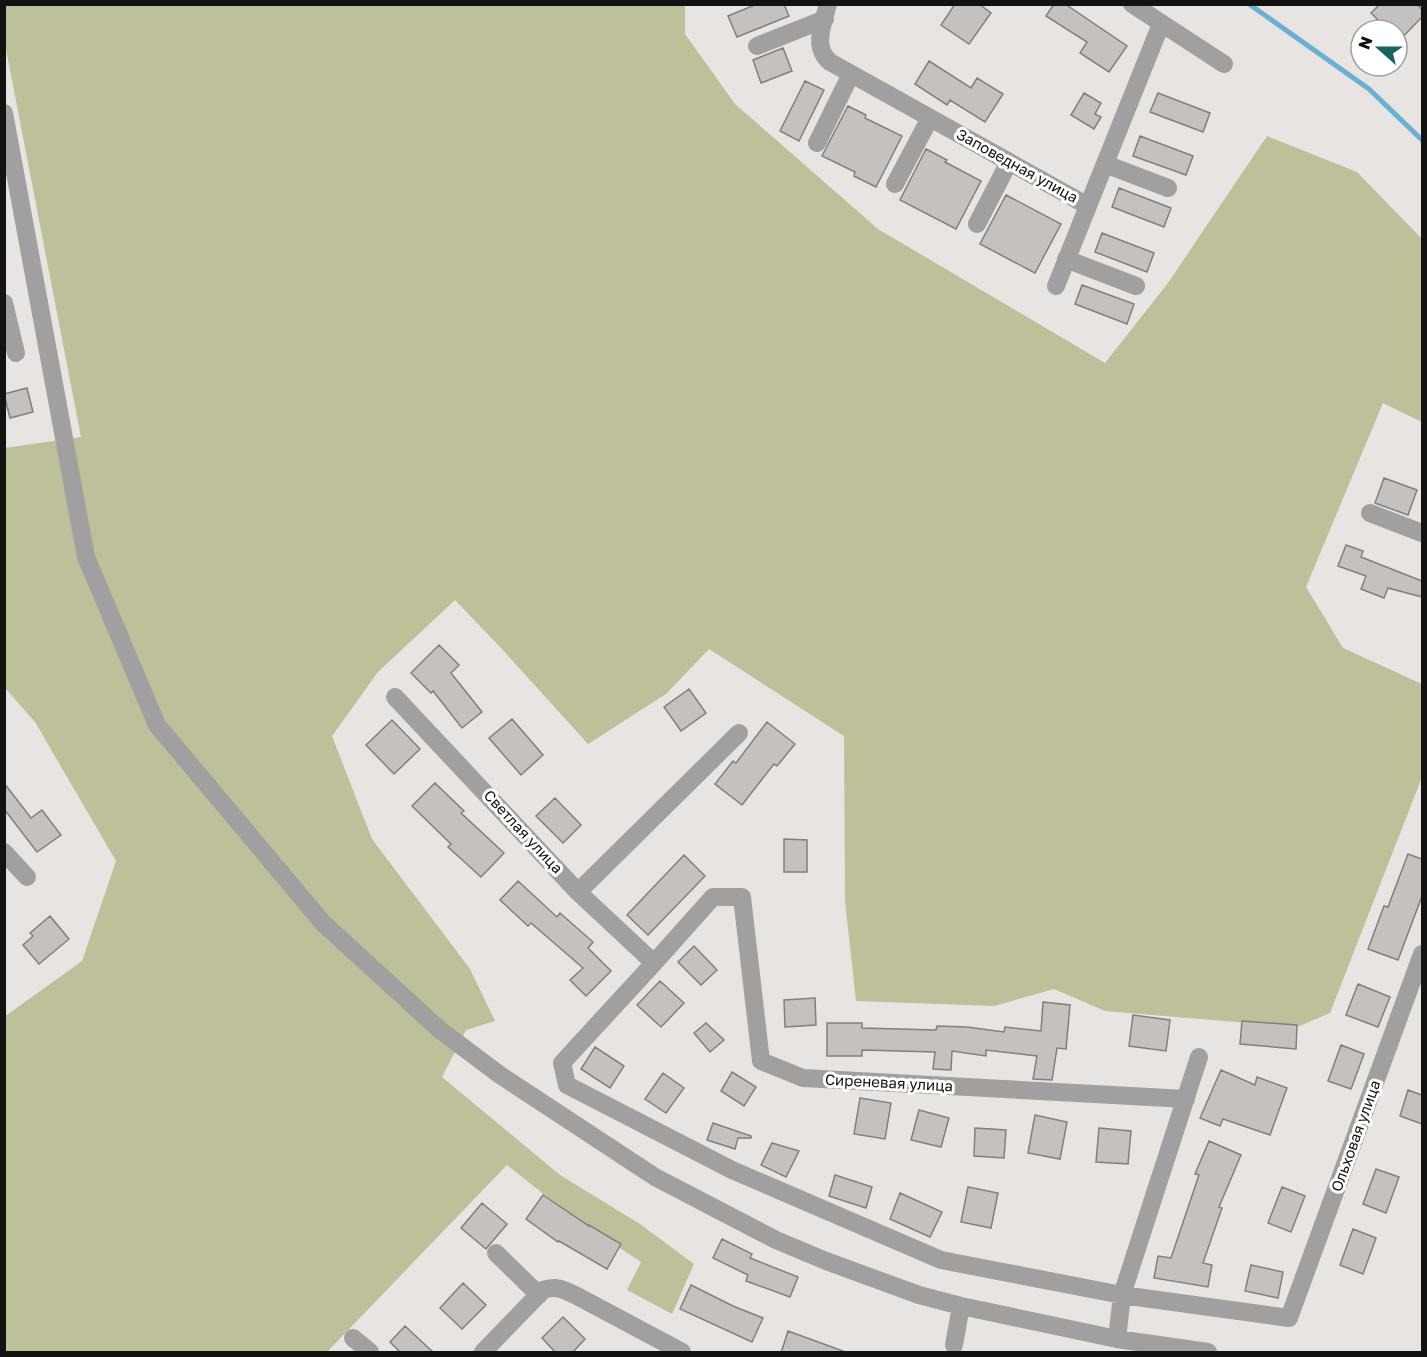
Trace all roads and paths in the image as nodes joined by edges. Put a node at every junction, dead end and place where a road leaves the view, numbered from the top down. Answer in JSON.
{"nodes":[{"id":1,"x":1132,"y":4,"type":"edge"},
{"id":2,"x":826,"y":12,"type":"edge"},
{"id":3,"x":1161,"y":24,"type":"junction"},
{"id":4,"x":757,"y":46,"type":"dead end"},
{"id":5,"x":1224,"y":64,"type":"dead end"},
{"id":6,"x":850,"y":74,"type":"junction"},
{"id":7,"x":4,"y":113,"type":"edge"},
{"id":8,"x":930,"y":118,"type":"junction"},
{"id":9,"x":817,"y":143,"type":"dead end"},
{"id":10,"x":1009,"y":162,"type":"junction"},
{"id":11,"x":1105,"y":164,"type":"junction"},
{"id":12,"x":895,"y":184,"type":"dead end"},
{"id":13,"x":1168,"y":188,"type":"dead end"},
{"id":14,"x":1088,"y":206,"type":"junction"},
{"id":15,"x":976,"y":224,"type":"dead end"},
{"id":16,"x":1066,"y":259,"type":"junction"},
{"id":17,"x":1136,"y":285,"type":"dead end"},
{"id":18,"x":1056,"y":286,"type":"dead end"},
{"id":19,"x":4,"y":303,"type":"edge"},
{"id":20,"x":16,"y":353,"type":"dead end"},
{"id":21,"x":1370,"y":513,"type":"dead end"},
{"id":22,"x":1422,"y":533,"type":"edge"},
{"id":23,"x":395,"y":697,"type":"dead end"},
{"id":24,"x":739,"y":734,"type":"dead end"},
{"id":25,"x":4,"y":852,"type":"edge"},
{"id":26,"x":27,"y":877,"type":"dead end"},
{"id":27,"x":578,"y":892,"type":"junction"},
{"id":28,"x":1422,"y":954,"type":"edge"},
{"id":29,"x":654,"y":963,"type":"junction"},
{"id":30,"x":1199,"y":1057,"type":"dead end"},
{"id":31,"x":1186,"y":1099,"type":"junction"},
{"id":32,"x":496,"y":1253,"type":"dead end"},
{"id":33,"x":539,"y":1295,"type":"junction"},
{"id":34,"x":1122,"y":1295,"type":"junction"},
{"id":35,"x":962,"y":1306,"type":"junction"},
{"id":36,"x":352,"y":1338,"type":"dead end"},
{"id":37,"x":1117,"y":1339,"type":"junction"},
{"id":38,"x":954,"y":1345,"type":"dead end"},
{"id":39,"x":1167,"y":1350,"type":"edge"},
{"id":40,"x":370,"y":1353,"type":"edge"},
{"id":41,"x":483,"y":1353,"type":"edge"},
{"id":42,"x":682,"y":1353,"type":"edge"},
{"id":43,"x":1208,"y":1353,"type":"edge"}],
"edges":[{"from":1,"to":3,"type":"street"},
{"from":2,"to":4,"type":"street"},
{"from":2,"to":6,"type":"street","name":"Заповедная улица"},
{"from":3,"to":5,"type":"street"},
{"from":3,"to":11,"type":"street","name":"Заповедная улица"},
{"from":6,"to":8,"type":"street","name":"Заповедная улица"},
{"from":6,"to":9,"type":"street"},
{"from":7,"to":35,"type":"street"},
{"from":8,"to":10,"type":"street","name":"Заповедная улица"},
{"from":8,"to":12,"type":"street"},
{"from":10,"to":14,"type":"street","name":"Заповедная улица"},
{"from":10,"to":15,"type":"street"},
{"from":11,"to":13,"type":"street"},
{"from":11,"to":14,"type":"street","name":"Заповедная улица"},
{"from":14,"to":16,"type":"street"},
{"from":16,"to":17,"type":"street"},
{"from":16,"to":18,"type":"street"},
{"from":19,"to":20,"type":"street"},
{"from":21,"to":22,"type":"street"},
{"from":23,"to":27,"type":"street","name":"Светлая улица"},
{"from":24,"to":27,"type":"street"},
{"from":25,"to":26,"type":"street"},
{"from":27,"to":29,"type":"street","name":"Светлая улица"},
{"from":28,"to":34,"type":"street","name":"Ольховая улица"},
{"from":29,"to":31,"type":"street","name":"Сиреневая улица"},
{"from":29,"to":34,"type":"street"},
{"from":30,"to":31,"type":"street"},
{"from":31,"to":34,"type":"street"},
{"from":32,"to":33,"type":"street"},
{"from":33,"to":41,"type":"street"},
{"from":33,"to":42,"type":"street"},
{"from":34,"to":37,"type":"street"},
{"from":35,"to":37,"type":"street"},
{"from":35,"to":38,"type":"street"},
{"from":36,"to":40,"type":"street"},
{"from":37,"to":39,"type":"street"},
{"from":39,"to":43,"type":"street"}]}
